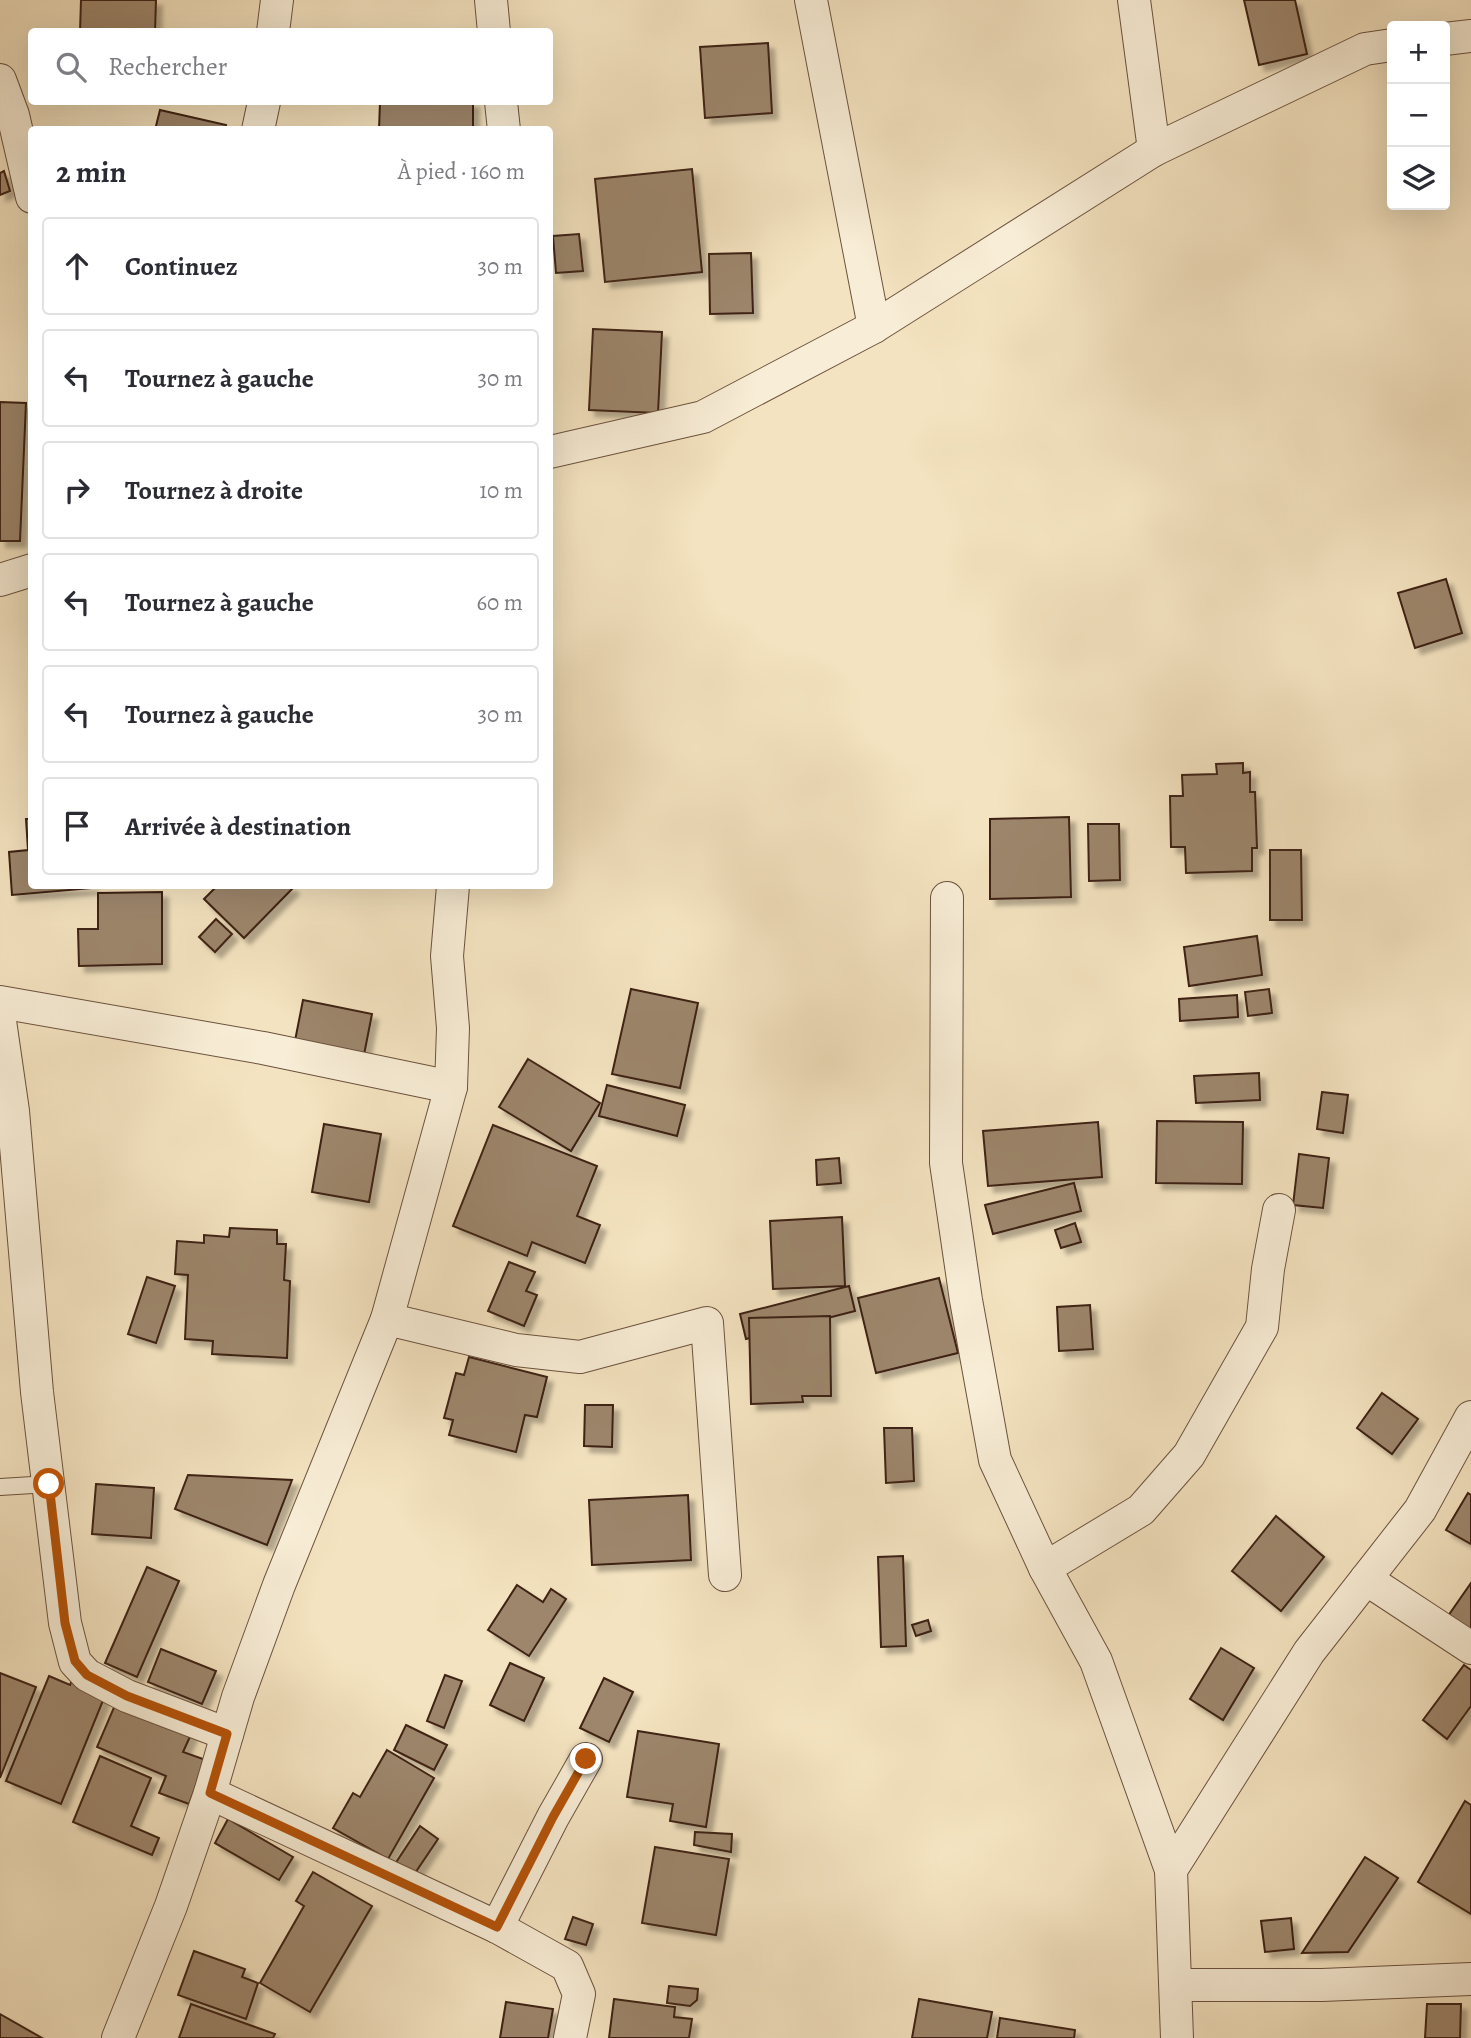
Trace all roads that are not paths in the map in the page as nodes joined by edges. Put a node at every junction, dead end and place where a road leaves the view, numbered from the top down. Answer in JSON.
{"nodes":[{"id":1,"x":277,"y":0,"type":"edge"},
{"id":2,"x":491,"y":0,"type":"edge"},
{"id":3,"x":811,"y":0,"type":"edge"},
{"id":4,"x":1134,"y":0,"type":"edge"},
{"id":5,"x":274,"y":28,"type":"edge"},
{"id":6,"x":494,"y":28,"type":"edge"},
{"id":7,"x":1471,"y":36,"type":"edge"},
{"id":8,"x":1450,"y":38,"type":"edge"},
{"id":9,"x":1387,"y":47,"type":"edge"},
{"id":10,"x":0,"y":80,"type":"edge"},
{"id":11,"x":263,"y":105,"type":"edge"},
{"id":12,"x":501,"y":105,"type":"edge"},
{"id":13,"x":259,"y":126,"type":"edge"},
{"id":14,"x":503,"y":126,"type":"edge"},
{"id":15,"x":1154,"y":150,"type":"junction"},
{"id":16,"x":28,"y":180,"type":"edge"},
{"id":17,"x":874,"y":327,"type":"junction"},
{"id":18,"x":553,"y":451,"type":"edge"},
{"id":19,"x":28,"y":571,"type":"edge"},
{"id":20,"x":0,"y":580,"type":"edge"},
{"id":21,"x":453,"y":889,"type":"edge"},
{"id":22,"x":947,"y":898,"type":"dead end"},
{"id":23,"x":0,"y":1002,"type":"edge"},
{"id":24,"x":0,"y":1021,"type":"edge"},
{"id":25,"x":452,"y":1087,"type":"junction"},
{"id":26,"x":1279,"y":1210,"type":"dead end"},
{"id":27,"x":387,"y":1319,"type":"junction"},
{"id":28,"x":1471,"y":1417,"type":"edge"},
{"id":29,"x":49,"y":1484,"type":"junction"},
{"id":30,"x":0,"y":1487,"type":"edge"},
{"id":31,"x":1045,"y":1568,"type":"junction"},
{"id":32,"x":725,"y":1575,"type":"dead end"},
{"id":33,"x":1366,"y":1579,"type":"junction"},
{"id":34,"x":1471,"y":1648,"type":"edge"},
{"id":35,"x":227,"y":1734,"type":"junction"},
{"id":36,"x":586,"y":1759,"type":"dead end"},
{"id":37,"x":210,"y":1793,"type":"junction"},
{"id":38,"x":1171,"y":1870,"type":"junction"},
{"id":39,"x":497,"y":1927,"type":"junction"},
{"id":40,"x":1471,"y":1979,"type":"edge"},
{"id":41,"x":1176,"y":1984,"type":"junction"},
{"id":42,"x":118,"y":2038,"type":"edge"},
{"id":43,"x":570,"y":2038,"type":"edge"},
{"id":44,"x":1177,"y":2038,"type":"edge"}],
"edges":[{"from":1,"to":5,"type":"street"},
{"from":2,"to":6,"type":"street"},
{"from":3,"to":17,"type":"street"},
{"from":4,"to":15,"type":"street"},
{"from":7,"to":8,"type":"street"},
{"from":9,"to":15,"type":"street"},
{"from":10,"to":16,"type":"street"},
{"from":11,"to":13,"type":"street"},
{"from":12,"to":14,"type":"street"},
{"from":15,"to":17,"type":"street"},
{"from":17,"to":18,"type":"street"},
{"from":19,"to":20,"type":"street"},
{"from":21,"to":25,"type":"street"},
{"from":22,"to":31,"type":"street"},
{"from":23,"to":25,"type":"street"},
{"from":24,"to":29,"type":"street"},
{"from":25,"to":27,"type":"street"},
{"from":26,"to":31,"type":"street"},
{"from":27,"to":32,"type":"street"},
{"from":27,"to":35,"type":"street"},
{"from":28,"to":33,"type":"street"},
{"from":29,"to":30,"type":"lane"},
{"from":29,"to":35,"type":"street"},
{"from":31,"to":38,"type":"street"},
{"from":33,"to":34,"type":"street"},
{"from":33,"to":38,"type":"street"},
{"from":35,"to":37,"type":"street"},
{"from":36,"to":39,"type":"street"},
{"from":37,"to":39,"type":"street"},
{"from":37,"to":42,"type":"street"},
{"from":38,"to":41,"type":"street"},
{"from":39,"to":43,"type":"street"},
{"from":40,"to":41,"type":"street"},
{"from":41,"to":44,"type":"street"}]}
